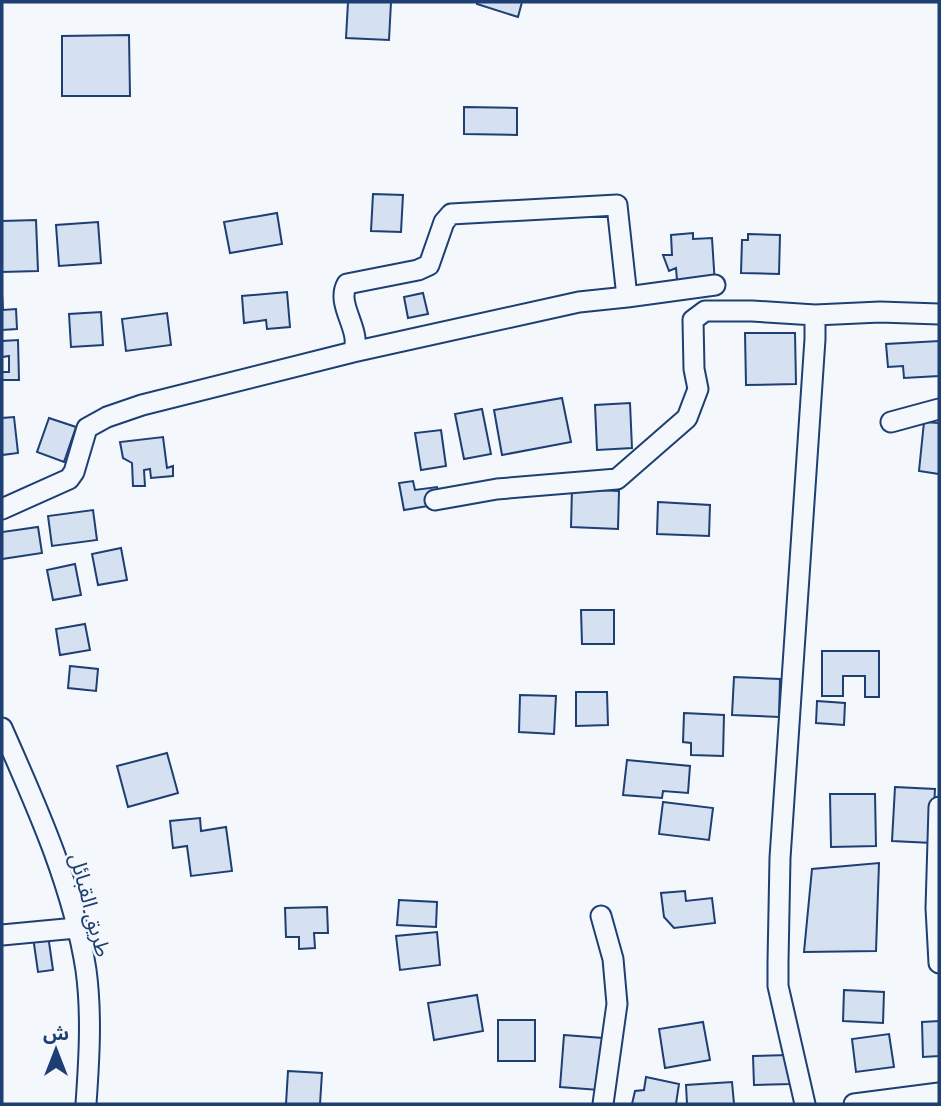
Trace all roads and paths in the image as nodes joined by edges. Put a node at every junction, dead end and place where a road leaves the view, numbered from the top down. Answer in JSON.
{"nodes":[{"id":1,"x":715,"y":285,"type":"dead end"},
{"id":2,"x":627,"y":297,"type":"junction"},
{"id":3,"x":939,"y":314,"type":"edge"},
{"id":4,"x":815,"y":315,"type":"junction"},
{"id":5,"x":353,"y":352,"type":"junction"},
{"id":6,"x":939,"y":409,"type":"edge"},
{"id":7,"x":891,"y":422,"type":"dead end"},
{"id":8,"x":435,"y":500,"type":"dead end"},
{"id":9,"x":2,"y":509,"type":"edge"},
{"id":10,"x":2,"y":728,"type":"edge"},
{"id":11,"x":939,"y":807,"type":"edge"},
{"id":12,"x":601,"y":916,"type":"dead end"},
{"id":13,"x":76,"y":928,"type":"junction"},
{"id":14,"x":2,"y":935,"type":"edge"},
{"id":15,"x":939,"y":963,"type":"edge"},
{"id":16,"x":939,"y":1093,"type":"edge"},
{"id":17,"x":86,"y":1104,"type":"edge"},
{"id":18,"x":603,"y":1104,"type":"edge"},
{"id":19,"x":805,"y":1104,"type":"edge"},
{"id":20,"x":854,"y":1104,"type":"edge"}],
"edges":[{"from":1,"to":2,"type":"street"},
{"from":2,"to":5,"type":"street"},
{"from":2,"to":5,"type":"street"},
{"from":3,"to":4,"type":"street"},
{"from":4,"to":8,"type":"street"},
{"from":4,"to":19,"type":"street"},
{"from":5,"to":9,"type":"street"},
{"from":6,"to":7,"type":"street"},
{"from":10,"to":13,"type":"street","name":"طريق القبائل"},
{"from":11,"to":15,"type":"street"},
{"from":12,"to":18,"type":"street"},
{"from":13,"to":14,"type":"street"},
{"from":13,"to":17,"type":"street","name":"طريق القبائل"},
{"from":16,"to":20,"type":"street"}]}
